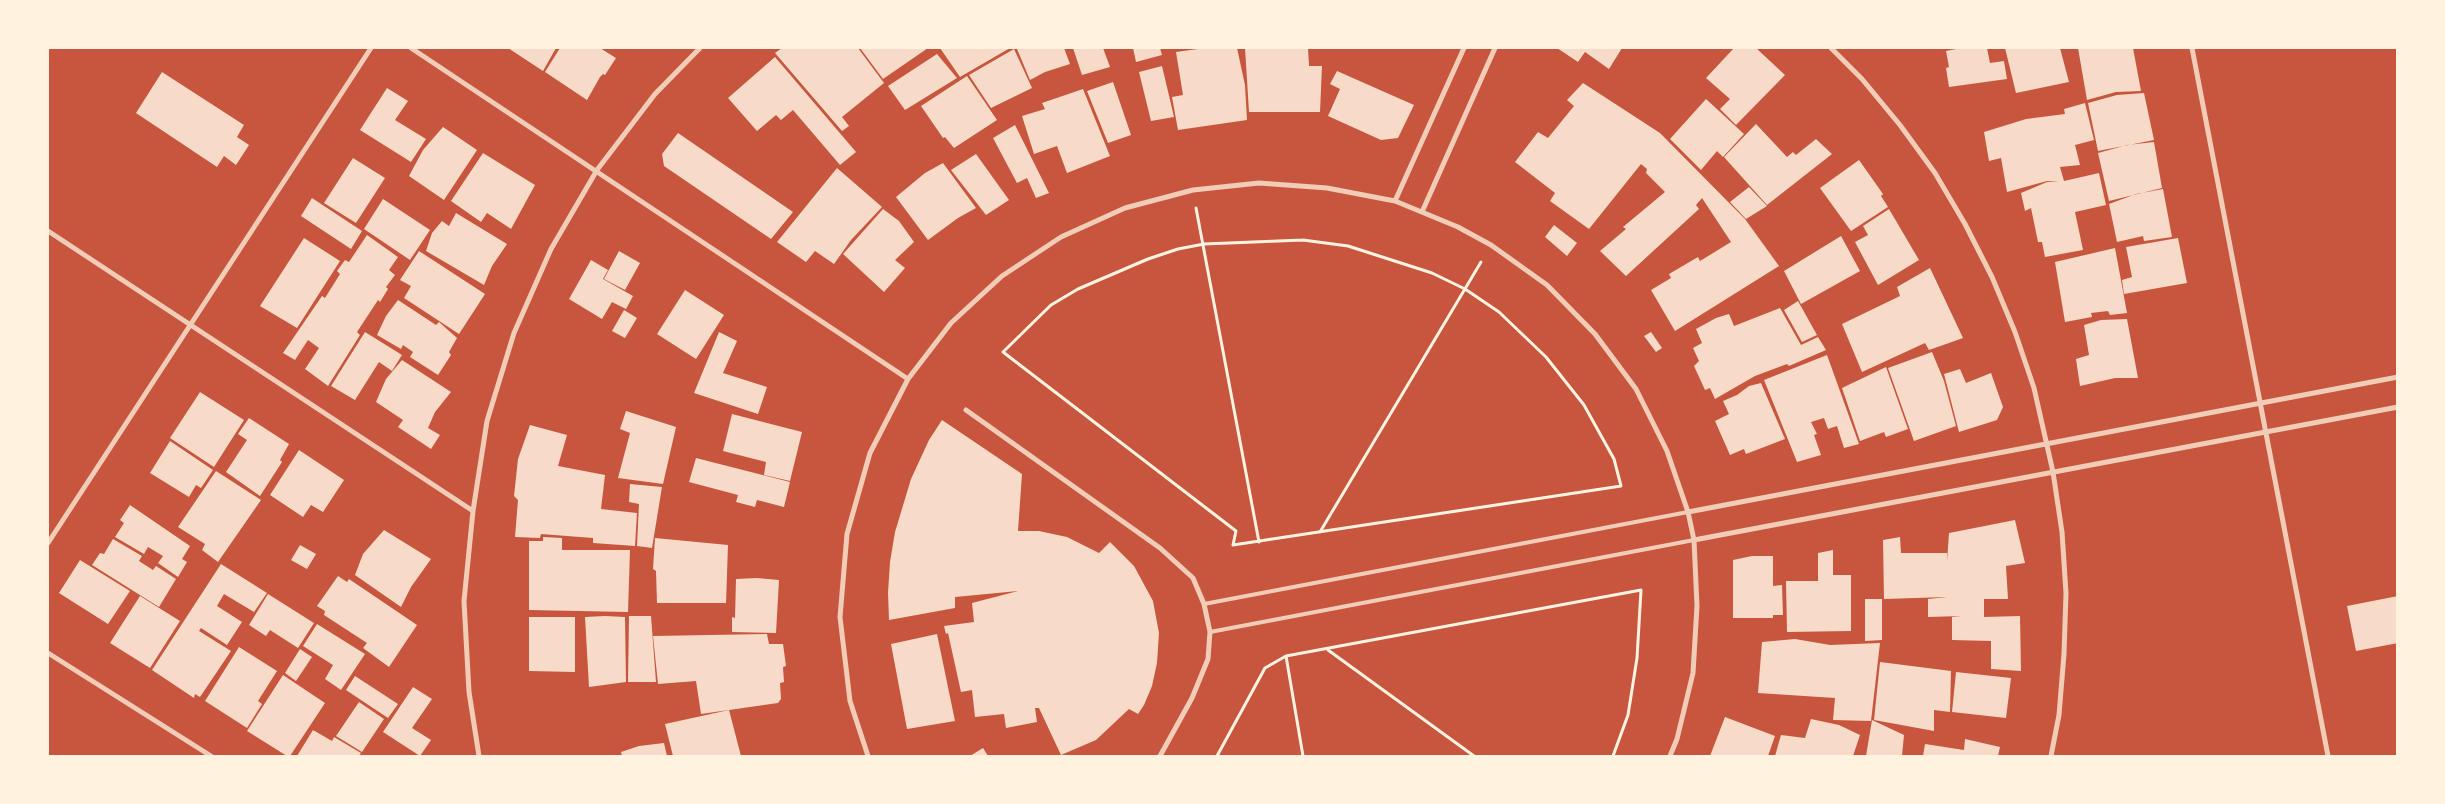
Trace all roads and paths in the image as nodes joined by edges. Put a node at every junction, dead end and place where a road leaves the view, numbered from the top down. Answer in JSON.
{"nodes":[{"id":1,"x":371,"y":48,"type":"edge"},
{"id":2,"x":411,"y":48,"type":"edge"},
{"id":3,"x":700,"y":48,"type":"edge"},
{"id":4,"x":1464,"y":48,"type":"edge"},
{"id":5,"x":1495,"y":48,"type":"edge"},
{"id":6,"x":1832,"y":48,"type":"edge"},
{"id":7,"x":2192,"y":48,"type":"edge"},
{"id":8,"x":597,"y":170,"type":"junction"},
{"id":9,"x":1193,"y":190,"type":"junction"},
{"id":10,"x":1395,"y":201,"type":"junction"},
{"id":11,"x":1422,"y":212,"type":"junction"},
{"id":12,"x":48,"y":231,"type":"edge"},
{"id":13,"x":1204,"y":244,"type":"junction"},
{"id":14,"x":1491,"y":245,"type":"junction"},
{"id":15,"x":1466,"y":289,"type":"junction"},
{"id":16,"x":189,"y":324,"type":"junction"},
{"id":17,"x":2398,"y":378,"type":"edge"},
{"id":18,"x":908,"y":379,"type":"junction"},
{"id":19,"x":2260,"y":404,"type":"junction"},
{"id":20,"x":2398,"y":407,"type":"edge"},
{"id":21,"x":966,"y":410,"type":"dead end"},
{"id":22,"x":2266,"y":433,"type":"junction"},
{"id":23,"x":2048,"y":443,"type":"junction"},
{"id":24,"x":2053,"y":472,"type":"junction"},
{"id":25,"x":473,"y":511,"type":"junction"},
{"id":26,"x":1688,"y":512,"type":"junction"},
{"id":27,"x":1320,"y":532,"type":"junction"},
{"id":28,"x":1694,"y":540,"type":"junction"},
{"id":29,"x":1259,"y":542,"type":"junction"},
{"id":30,"x":48,"y":543,"type":"edge"},
{"id":31,"x":1204,"y":604,"type":"junction"},
{"id":32,"x":1210,"y":632,"type":"junction"},
{"id":33,"x":1327,"y":650,"type":"junction"},
{"id":34,"x":48,"y":653,"type":"edge"},
{"id":35,"x":1286,"y":656,"type":"junction"},
{"id":36,"x":211,"y":756,"type":"edge"},
{"id":37,"x":480,"y":756,"type":"edge"},
{"id":38,"x":868,"y":756,"type":"edge"},
{"id":39,"x":1160,"y":756,"type":"edge"},
{"id":40,"x":1217,"y":756,"type":"edge"},
{"id":41,"x":1303,"y":756,"type":"edge"},
{"id":42,"x":1474,"y":756,"type":"edge"},
{"id":43,"x":1613,"y":756,"type":"edge"},
{"id":44,"x":1670,"y":756,"type":"edge"},
{"id":45,"x":2051,"y":756,"type":"edge"},
{"id":46,"x":2328,"y":756,"type":"edge"}],
"edges":[{"from":1,"to":16,"type":"street"},
{"from":2,"to":8,"type":"street"},
{"from":3,"to":8,"type":"street"},
{"from":4,"to":10,"type":"street"},
{"from":5,"to":11,"type":"street"},
{"from":6,"to":23,"type":"street"},
{"from":7,"to":19,"type":"street"},
{"from":8,"to":18,"type":"street"},
{"from":8,"to":25,"type":"street"},
{"from":9,"to":10,"type":"street"},
{"from":9,"to":13,"type":"path"},
{"from":9,"to":18,"type":"street"},
{"from":10,"to":11,"type":"street"},
{"from":11,"to":14,"type":"street"},
{"from":12,"to":16,"type":"street"},
{"from":13,"to":15,"type":"path"},
{"from":13,"to":29,"type":"path"},
{"from":13,"to":29,"type":"path"},
{"from":14,"to":15,"type":"path"},
{"from":14,"to":26,"type":"street"},
{"from":15,"to":27,"type":"path"},
{"from":15,"to":27,"type":"path"},
{"from":16,"to":25,"type":"street"},
{"from":16,"to":30,"type":"street"},
{"from":17,"to":19,"type":"street"},
{"from":18,"to":38,"type":"street"},
{"from":19,"to":22,"type":"street"},
{"from":19,"to":23,"type":"street"},
{"from":20,"to":22,"type":"street"},
{"from":21,"to":31,"type":"street"},
{"from":22,"to":24,"type":"street"},
{"from":22,"to":46,"type":"street"},
{"from":23,"to":24,"type":"street"},
{"from":23,"to":26,"type":"street"},
{"from":24,"to":28,"type":"street"},
{"from":24,"to":45,"type":"street"},
{"from":25,"to":37,"type":"street"},
{"from":26,"to":28,"type":"street"},
{"from":26,"to":31,"type":"lane"},
{"from":27,"to":29,"type":"path"},
{"from":28,"to":32,"type":"lane"},
{"from":28,"to":44,"type":"street"},
{"from":31,"to":32,"type":"street"},
{"from":32,"to":39,"type":"street"},
{"from":33,"to":35,"type":"path"},
{"from":33,"to":42,"type":"path"},
{"from":33,"to":43,"type":"path"},
{"from":34,"to":36,"type":"street"},
{"from":35,"to":40,"type":"path"},
{"from":35,"to":41,"type":"path"}]}
